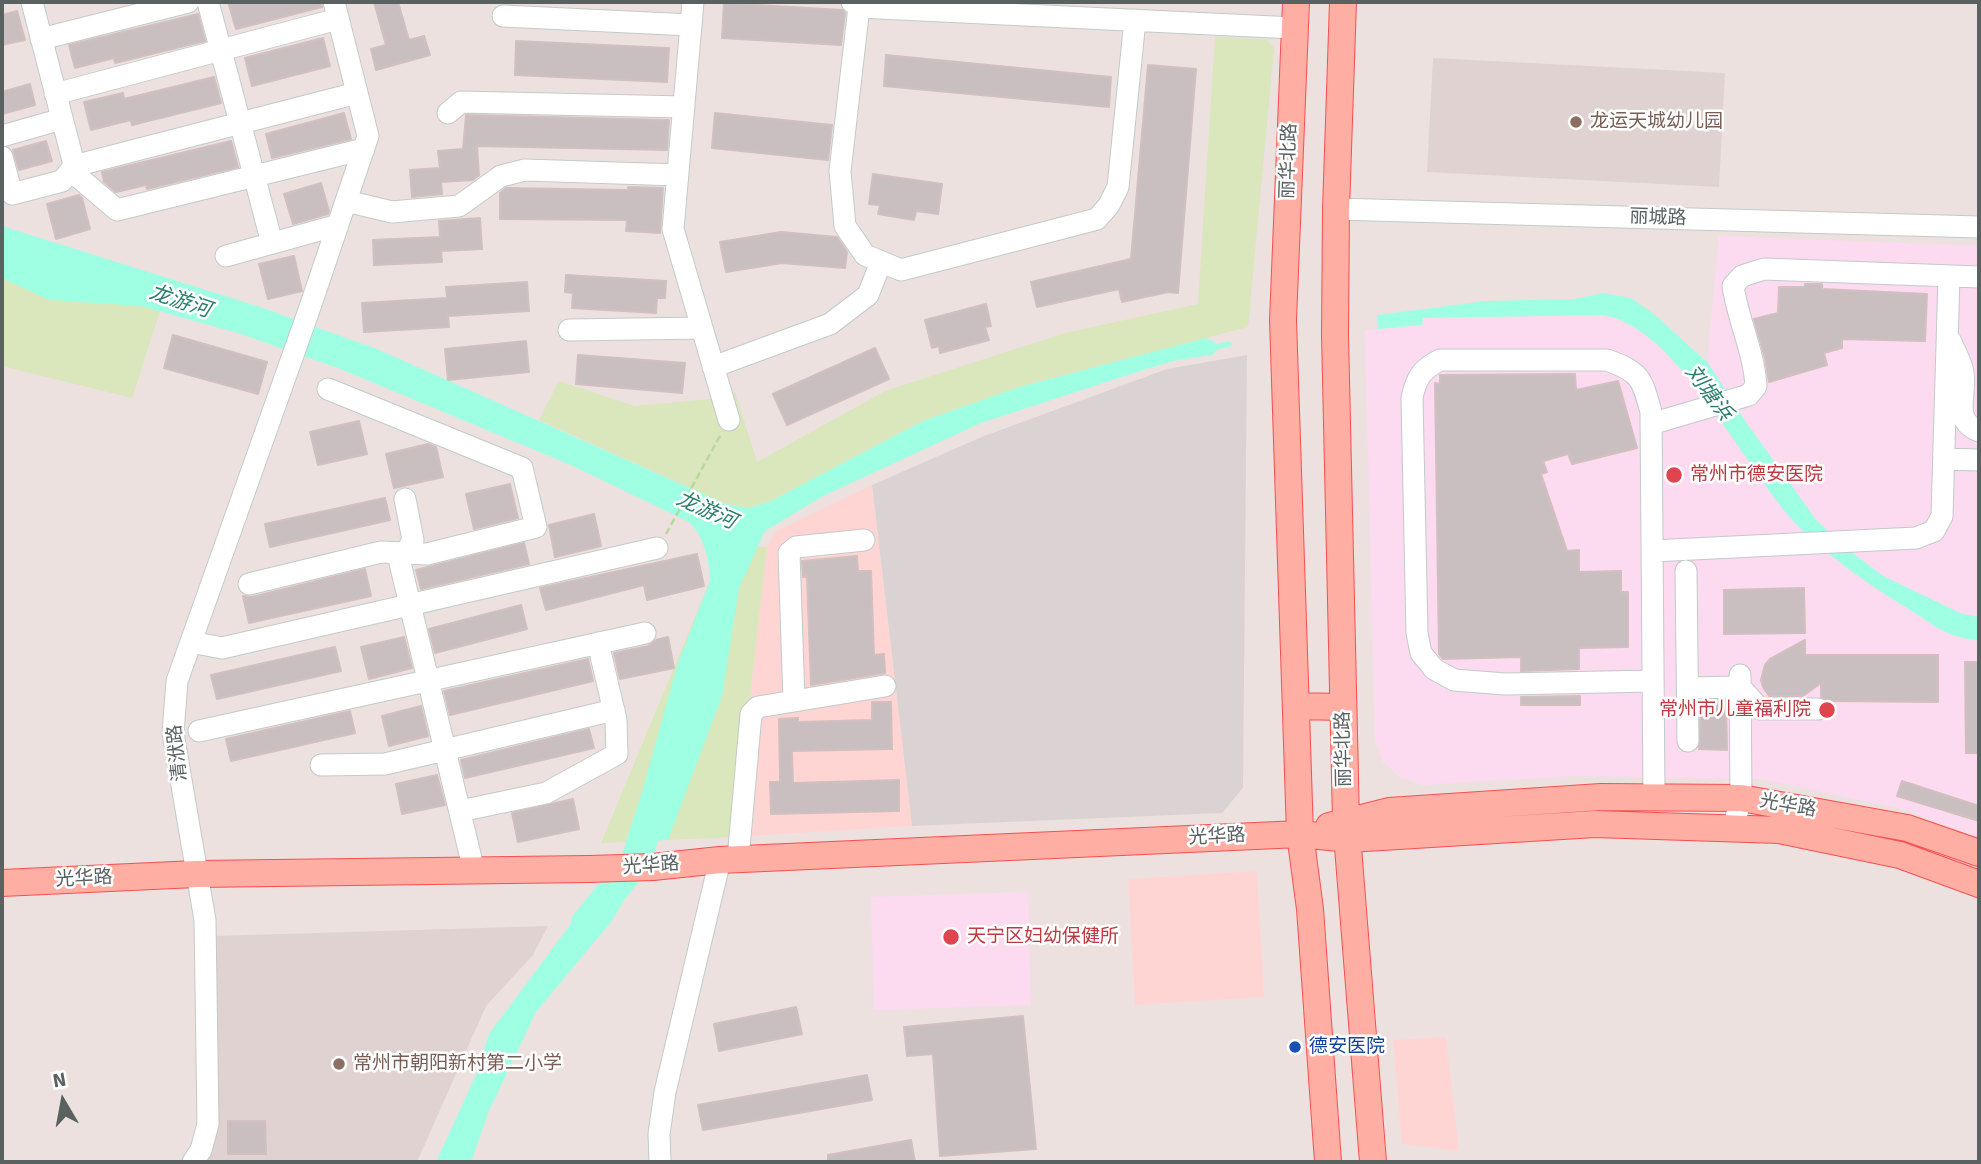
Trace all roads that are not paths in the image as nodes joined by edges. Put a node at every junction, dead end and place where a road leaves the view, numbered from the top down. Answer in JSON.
{"nodes":[{"id":1,"x":32,"y":2,"type":"edge"},
{"id":2,"x":188,"y":2,"type":"edge"},
{"id":3,"x":208,"y":2,"type":"edge"},
{"id":4,"x":693,"y":2,"type":"edge"},
{"id":5,"x":1296,"y":2,"type":"edge"},
{"id":6,"x":1343,"y":2,"type":"edge"},
{"id":7,"x":855,"y":4,"type":"edge"},
{"id":8,"x":336,"y":10,"type":"edge"},
{"id":9,"x":503,"y":16,"type":"dead end"},
{"id":10,"x":1135,"y":20,"type":"junction"},
{"id":11,"x":691,"y":25,"type":"junction"},
{"id":12,"x":1294,"y":28,"type":"junction"},
{"id":13,"x":41,"y":39,"type":"junction"},
{"id":14,"x":221,"y":50,"type":"junction"},
{"id":15,"x":357,"y":93,"type":"junction"},
{"id":16,"x":55,"y":94,"type":"junction"},
{"id":17,"x":684,"y":107,"type":"junction"},
{"id":18,"x":448,"y":113,"type":"dead end"},
{"id":19,"x":62,"y":120,"type":"junction"},
{"id":20,"x":240,"y":123,"type":"junction"},
{"id":21,"x":2,"y":136,"type":"edge"},
{"id":22,"x":364,"y":149,"type":"junction"},
{"id":23,"x":2,"y":157,"type":"edge"},
{"id":24,"x":74,"y":166,"type":"junction"},
{"id":25,"x":678,"y":175,"type":"junction"},
{"id":26,"x":254,"y":176,"type":"junction"},
{"id":27,"x":346,"y":201,"type":"junction"},
{"id":28,"x":1336,"y":209,"type":"junction"},
{"id":29,"x":338,"y":225,"type":"junction"},
{"id":30,"x":1979,"y":227,"type":"edge"},
{"id":31,"x":272,"y":243,"type":"junction"},
{"id":32,"x":226,"y":256,"type":"dead end"},
{"id":33,"x":881,"y":262,"type":"junction"},
{"id":34,"x":1949,"y":276,"type":"junction"},
{"id":35,"x":1979,"y":277,"type":"edge"},
{"id":36,"x":702,"y":328,"type":"junction"},
{"id":37,"x":569,"y":330,"type":"dead end"},
{"id":38,"x":1948,"y":334,"type":"junction"},
{"id":39,"x":713,"y":367,"type":"junction"},
{"id":40,"x":328,"y":389,"type":"dead end"},
{"id":41,"x":729,"y":420,"type":"road end"},
{"id":42,"x":1658,"y":422,"type":"junction"},
{"id":43,"x":1979,"y":431,"type":"edge"},
{"id":44,"x":1944,"y":459,"type":"junction"},
{"id":45,"x":1979,"y":460,"type":"edge"},
{"id":46,"x":405,"y":499,"type":"dead end"},
{"id":47,"x":864,"y":540,"type":"dead end"},
{"id":48,"x":657,"y":548,"type":"dead end"},
{"id":49,"x":1652,"y":551,"type":"junction"},
{"id":50,"x":405,"y":554,"type":"junction"},
{"id":51,"x":1686,"y":571,"type":"dead end"},
{"id":52,"x":249,"y":584,"type":"dead end"},
{"id":53,"x":410,"y":605,"type":"junction"},
{"id":54,"x":645,"y":633,"type":"dead end"},
{"id":55,"x":191,"y":642,"type":"junction"},
{"id":56,"x":598,"y":643,"type":"junction"},
{"id":57,"x":1653,"y":681,"type":"junction"},
{"id":58,"x":1740,"y":681,"type":"junction"},
{"id":59,"x":429,"y":682,"type":"junction"},
{"id":60,"x":885,"y":686,"type":"dead end"},
{"id":61,"x":1688,"y":688,"type":"junction"},
{"id":62,"x":794,"y":701,"type":"junction"},
{"id":63,"x":1296,"y":706,"type":"junction"},
{"id":64,"x":1343,"y":707,"type":"junction"},
{"id":65,"x":1818,"y":709,"type":"dead end"},
{"id":66,"x":614,"y":710,"type":"junction"},
{"id":67,"x":199,"y":731,"type":"dead end"},
{"id":68,"x":1688,"y":741,"type":"dead end"},
{"id":69,"x":445,"y":750,"type":"junction"},
{"id":70,"x":321,"y":765,"type":"dead end"},
{"id":71,"x":1654,"y":796,"type":"junction"},
{"id":72,"x":1741,"y":798,"type":"junction"},
{"id":73,"x":460,"y":811,"type":"junction"},
{"id":74,"x":1733,"y":829,"type":"junction"},
{"id":75,"x":1348,"y":830,"type":"junction"},
{"id":76,"x":1300,"y":834,"type":"junction"},
{"id":77,"x":1979,"y":853,"type":"edge"},
{"id":78,"x":729,"y":859,"type":"junction"},
{"id":79,"x":474,"y":871,"type":"junction"},
{"id":80,"x":196,"y":874,"type":"junction"},
{"id":81,"x":2,"y":883,"type":"edge"},
{"id":82,"x":1979,"y":884,"type":"edge"},
{"id":83,"x":193,"y":1162,"type":"edge"},
{"id":84,"x":660,"y":1162,"type":"edge"},
{"id":85,"x":1328,"y":1162,"type":"edge"},
{"id":86,"x":1373,"y":1162,"type":"edge"}],
"edges":[{"from":1,"to":13,"type":"street"},
{"from":2,"to":13,"type":"street"},
{"from":3,"to":14,"type":"street"},
{"from":4,"to":11,"type":"street"},
{"from":5,"to":12,"type":"main road","name":"丽华北路"},
{"from":6,"to":28,"type":"main road","name":"丽华北路"},
{"from":7,"to":10,"type":"street"},
{"from":7,"to":33,"type":"street"},
{"from":8,"to":14,"type":"street"},
{"from":8,"to":15,"type":"street"},
{"from":9,"to":11,"type":"street"},
{"from":10,"to":12,"type":"street"},
{"from":10,"to":33,"type":"street"},
{"from":11,"to":17,"type":"street"},
{"from":12,"to":63,"type":"main road","name":"丽华北路"},
{"from":13,"to":16,"type":"street"},
{"from":14,"to":16,"type":"street"},
{"from":14,"to":20,"type":"street"},
{"from":15,"to":20,"type":"street"},
{"from":15,"to":22,"type":"street"},
{"from":16,"to":19,"type":"street"},
{"from":17,"to":18,"type":"street"},
{"from":17,"to":25,"type":"street"},
{"from":19,"to":21,"type":"street"},
{"from":19,"to":24,"type":"street"},
{"from":20,"to":24,"type":"street"},
{"from":20,"to":26,"type":"street"},
{"from":22,"to":26,"type":"street"},
{"from":22,"to":27,"type":"street","name":"清洑路"},
{"from":23,"to":24,"type":"street"},
{"from":24,"to":26,"type":"street"},
{"from":25,"to":27,"type":"street"},
{"from":25,"to":36,"type":"street"},
{"from":26,"to":31,"type":"street"},
{"from":27,"to":29,"type":"street","name":"清洑路"},
{"from":28,"to":30,"type":"street","name":"丽城路"},
{"from":28,"to":64,"type":"main road","name":"丽华北路"},
{"from":29,"to":31,"type":"street"},
{"from":29,"to":55,"type":"street","name":"清洑路"},
{"from":31,"to":32,"type":"street"},
{"from":33,"to":39,"type":"street"},
{"from":34,"to":35,"type":"street"},
{"from":34,"to":38,"type":"street"},
{"from":34,"to":42,"type":"street"},
{"from":36,"to":37,"type":"street"},
{"from":36,"to":39,"type":"street"},
{"from":38,"to":43,"type":"street"},
{"from":38,"to":44,"type":"street"},
{"from":39,"to":41,"type":"street"},
{"from":40,"to":50,"type":"street"},
{"from":42,"to":49,"type":"street"},
{"from":42,"to":57,"type":"street"},
{"from":44,"to":45,"type":"street"},
{"from":44,"to":49,"type":"street"},
{"from":46,"to":50,"type":"street"},
{"from":47,"to":62,"type":"street"},
{"from":48,"to":53,"type":"street"},
{"from":49,"to":57,"type":"street"},
{"from":50,"to":52,"type":"street"},
{"from":50,"to":53,"type":"street"},
{"from":51,"to":61,"type":"street"},
{"from":53,"to":55,"type":"street"},
{"from":53,"to":59,"type":"street"},
{"from":54,"to":56,"type":"street"},
{"from":55,"to":80,"type":"street","name":"清洑路"},
{"from":56,"to":59,"type":"street"},
{"from":56,"to":66,"type":"street"},
{"from":57,"to":71,"type":"street"},
{"from":58,"to":61,"type":"street"},
{"from":58,"to":65,"type":"street"},
{"from":58,"to":72,"type":"street"},
{"from":59,"to":67,"type":"street"},
{"from":59,"to":69,"type":"street"},
{"from":60,"to":62,"type":"street"},
{"from":61,"to":68,"type":"street"},
{"from":62,"to":78,"type":"street"},
{"from":63,"to":64,"type":"main road"},
{"from":63,"to":76,"type":"main road","name":"丽华北路"},
{"from":64,"to":75,"type":"main road","name":"丽华北路"},
{"from":66,"to":69,"type":"street"},
{"from":66,"to":73,"type":"street"},
{"from":69,"to":70,"type":"street"},
{"from":69,"to":73,"type":"street"},
{"from":71,"to":72,"type":"main road","name":"光华路"},
{"from":71,"to":75,"type":"main road","name":"光华路"},
{"from":72,"to":74,"type":"street"},
{"from":72,"to":77,"type":"main road","name":"光华路"},
{"from":73,"to":79,"type":"street"},
{"from":74,"to":75,"type":"main road","name":"光华路"},
{"from":74,"to":82,"type":"main road","name":"光华路"},
{"from":75,"to":76,"type":"main road","name":"光华路"},
{"from":75,"to":86,"type":"main road","name":"丽华北路"},
{"from":76,"to":78,"type":"main road","name":"光华路"},
{"from":76,"to":85,"type":"main road","name":"丽华北路"},
{"from":78,"to":79,"type":"main road","name":"光华路"},
{"from":78,"to":84,"type":"street"},
{"from":79,"to":80,"type":"main road","name":"光华路"},
{"from":80,"to":81,"type":"main road","name":"光华路"},
{"from":80,"to":83,"type":"street","name":"清洑路"}]}
